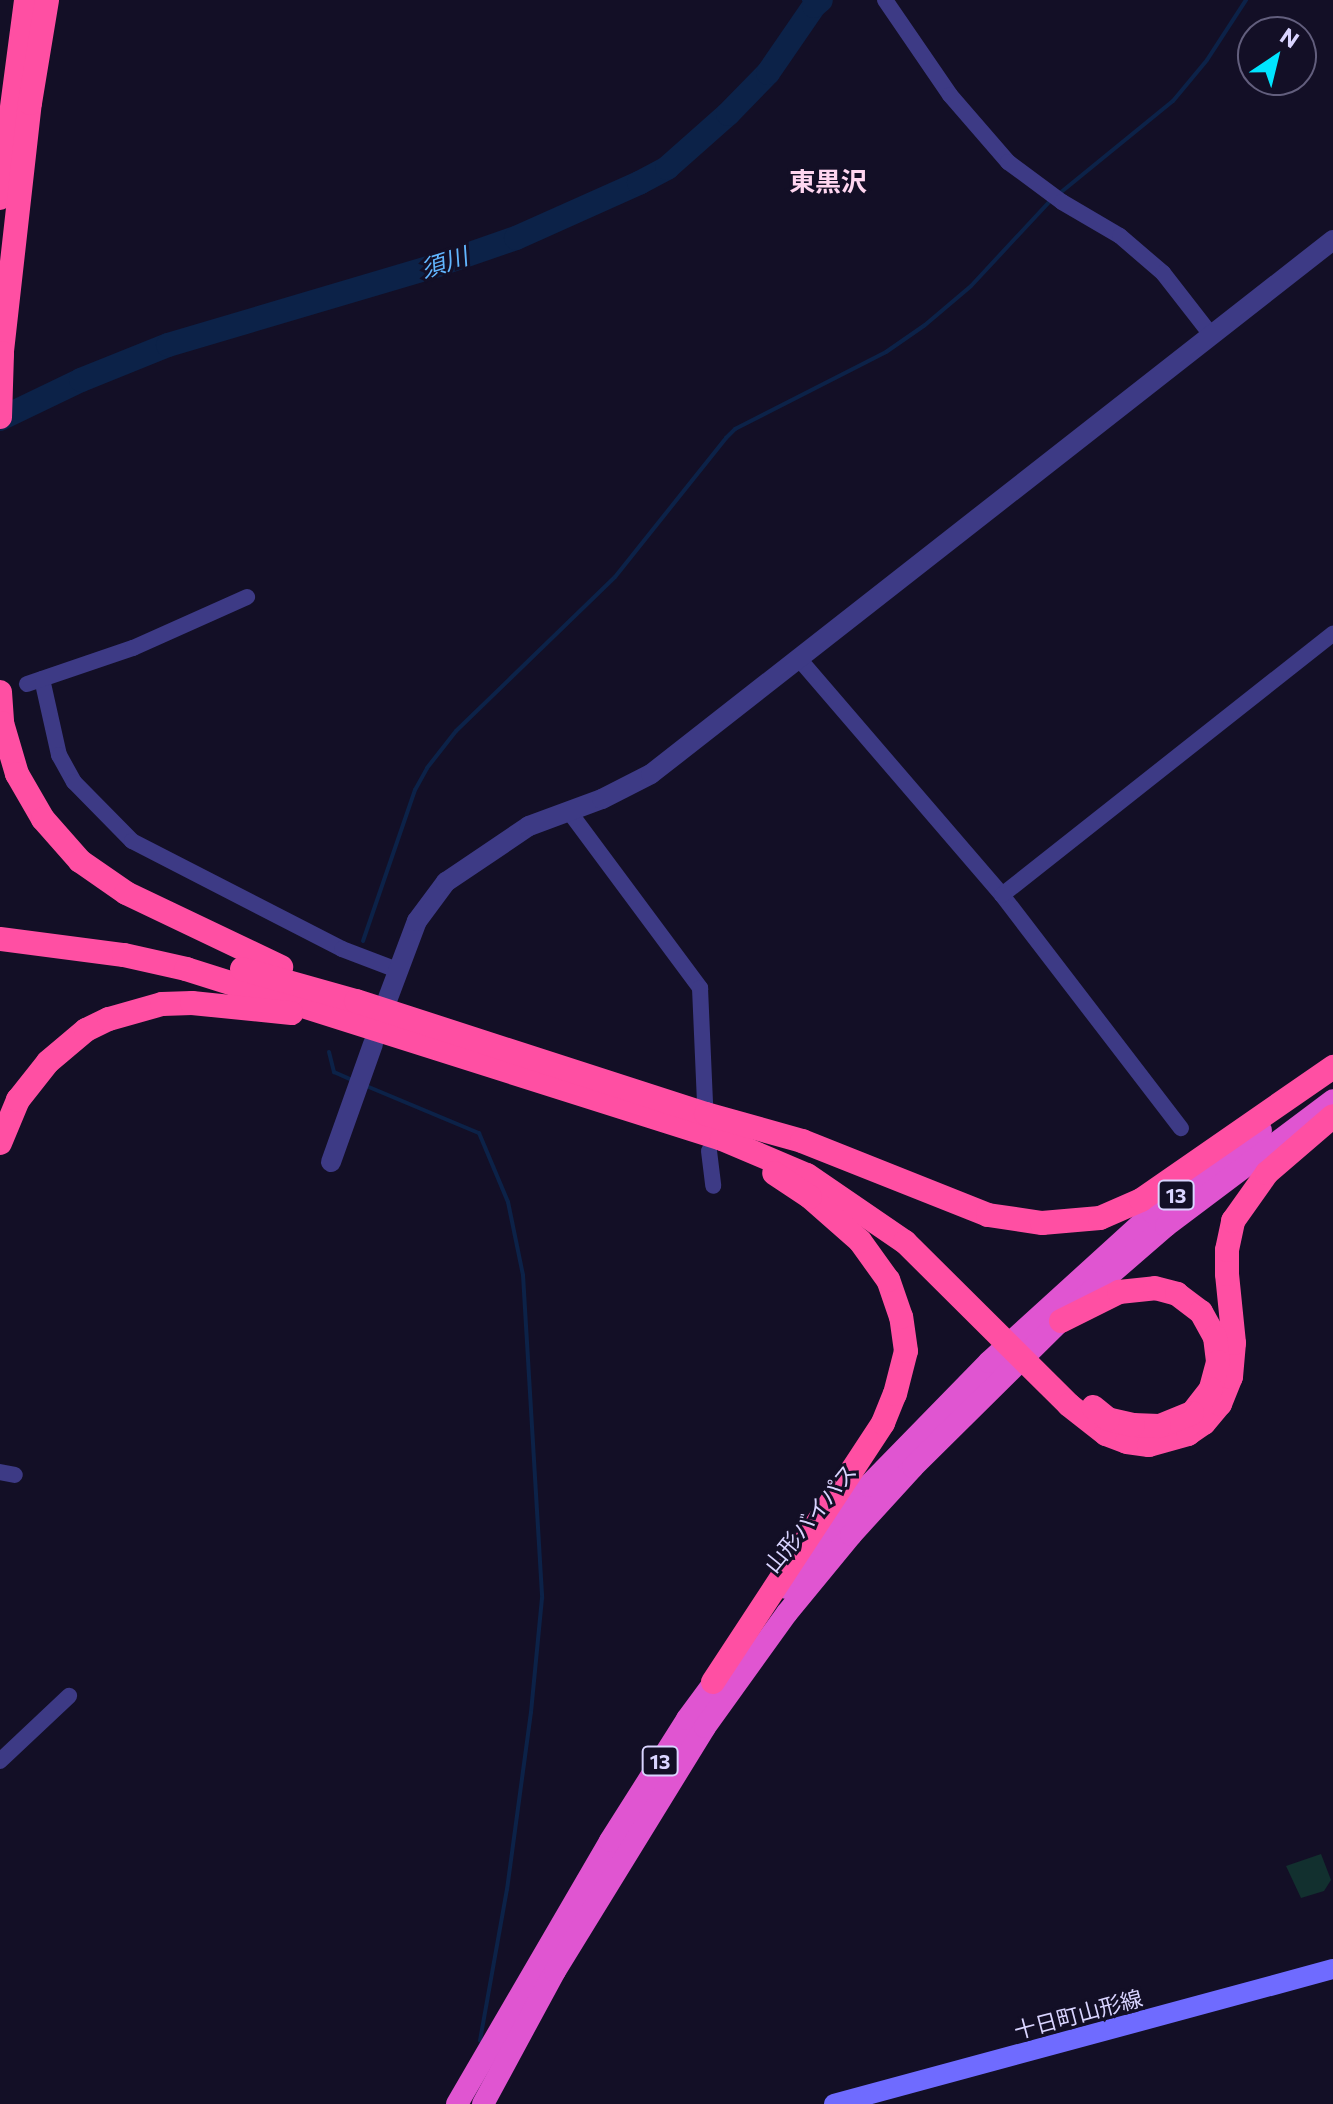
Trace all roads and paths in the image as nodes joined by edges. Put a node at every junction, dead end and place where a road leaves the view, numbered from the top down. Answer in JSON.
{"nodes":[{"id":1,"x":26,"y":0,"type":"edge"},
{"id":2,"x":47,"y":0,"type":"edge"},
{"id":3,"x":889,"y":5,"type":"edge"},
{"id":4,"x":0,"y":198,"type":"edge"},
{"id":5,"x":1333,"y":240,"type":"edge"},
{"id":6,"x":1212,"y":336,"type":"junction"},
{"id":7,"x":1,"y":360,"type":"edge"},
{"id":8,"x":0,"y":417,"type":"edge"},
{"id":9,"x":247,"y":597,"type":"dead end"},
{"id":10,"x":1333,"y":634,"type":"edge"},
{"id":11,"x":800,"y":660,"type":"junction"},
{"id":12,"x":0,"y":692,"type":"edge"},
{"id":13,"x":568,"y":810,"type":"junction"},
{"id":14,"x":1002,"y":895,"type":"junction"},
{"id":15,"x":0,"y":924,"type":"edge"},
{"id":16,"x":0,"y":939,"type":"edge"},
{"id":17,"x":397,"y":970,"type":"junction"},
{"id":18,"x":388,"y":998,"type":"dead end"},
{"id":19,"x":353,"y":1011,"type":"junction"},
{"id":20,"x":373,"y":1044,"type":"dead end"},
{"id":21,"x":1333,"y":1067,"type":"edge"},
{"id":22,"x":1333,"y":1076,"type":"edge"},
{"id":23,"x":1333,"y":1100,"type":"edge"},
{"id":24,"x":705,"y":1109,"type":"junction"},
{"id":25,"x":1333,"y":1116,"type":"edge"},
{"id":26,"x":1181,"y":1128,"type":"dead end"},
{"id":27,"x":0,"y":1143,"type":"edge"},
{"id":28,"x":716,"y":1145,"type":"junction"},
{"id":29,"x":331,"y":1162,"type":"dead end"},
{"id":30,"x":713,"y":1186,"type":"dead end"},
{"id":31,"x":1061,"y":1321,"type":"junction"},
{"id":32,"x":1004,"y":1332,"type":"junction"},
{"id":33,"x":1043,"y":1372,"type":"junction"},
{"id":34,"x":713,"y":1682,"type":"junction"},
{"id":35,"x":69,"y":1696,"type":"dead end"},
{"id":36,"x":0,"y":1761,"type":"edge"},
{"id":37,"x":1333,"y":1969,"type":"edge"},
{"id":38,"x":457,"y":2104,"type":"edge"},
{"id":39,"x":483,"y":2104,"type":"edge"},
{"id":40,"x":834,"y":2104,"type":"edge"}],
"edges":[{"from":1,"to":4,"type":"highway"},
{"from":2,"to":7,"type":"highway"},
{"from":3,"to":6,"type":"street"},
{"from":5,"to":6,"type":"street"},
{"from":6,"to":11,"type":"street"},
{"from":7,"to":8,"type":"highway"},
{"from":9,"to":17,"type":"street"},
{"from":10,"to":14,"type":"street"},
{"from":11,"to":13,"type":"street"},
{"from":11,"to":14,"type":"street"},
{"from":12,"to":19,"type":"highway"},
{"from":13,"to":17,"type":"street"},
{"from":13,"to":24,"type":"street"},
{"from":14,"to":26,"type":"street"},
{"from":15,"to":19,"type":"highway"},
{"from":16,"to":19,"type":"highway"},
{"from":17,"to":18,"type":"street"},
{"from":19,"to":24,"type":"highway"},
{"from":19,"to":27,"type":"highway"},
{"from":19,"to":28,"type":"highway"},
{"from":20,"to":29,"type":"street"},
{"from":21,"to":24,"type":"highway"},
{"from":22,"to":34,"type":"highway","name":"山形バイパス","number":"13"},
{"from":23,"to":31,"type":"highway","name":"山形バイパス","number":"13"},
{"from":24,"to":32,"type":"highway"},
{"from":25,"to":33,"type":"highway"},
{"from":28,"to":30,"type":"street"},
{"from":28,"to":32,"type":"highway"},
{"from":28,"to":34,"type":"highway"},
{"from":31,"to":33,"type":"highway"},
{"from":31,"to":39,"type":"highway","name":"山形バイパス","number":"13"},
{"from":32,"to":33,"type":"highway"},
{"from":34,"to":38,"type":"highway","name":"山形バイパス","number":"13"},
{"from":35,"to":36,"type":"street"},
{"from":37,"to":40,"type":"main road","name":"十日町山形線"}]}
